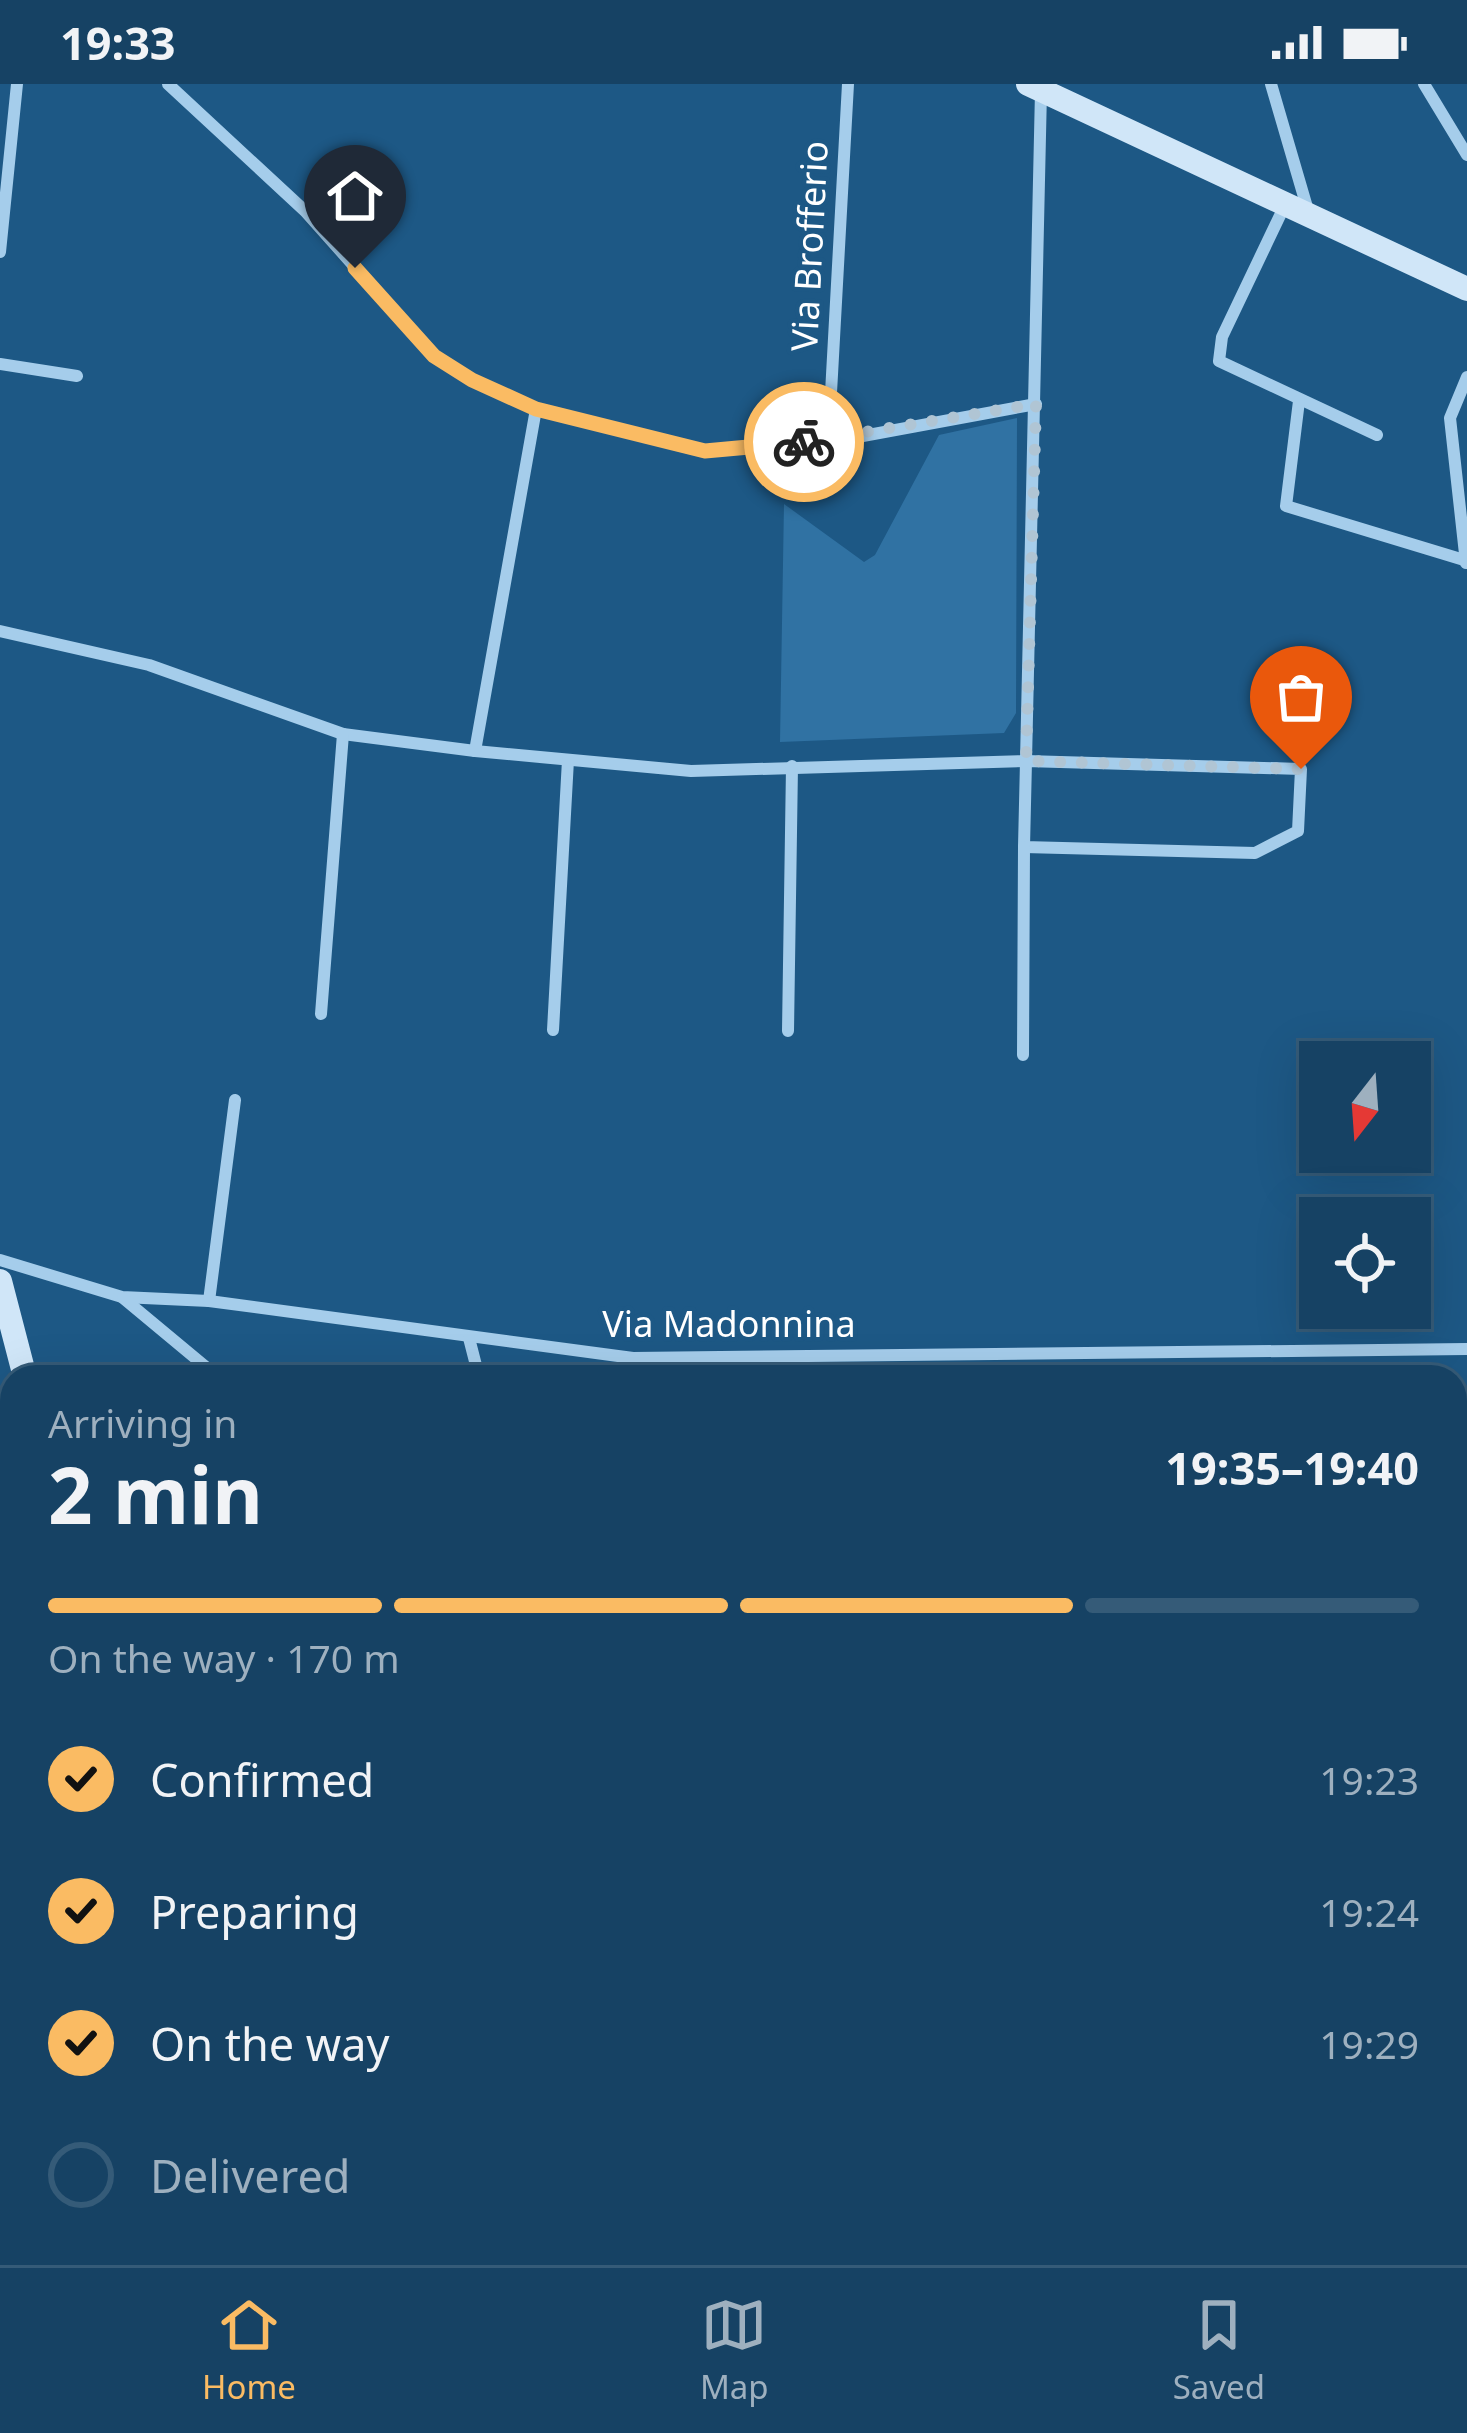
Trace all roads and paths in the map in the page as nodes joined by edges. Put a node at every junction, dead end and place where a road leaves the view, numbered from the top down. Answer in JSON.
{"nodes":[{"id":1,"x":17,"y":84,"type":"edge"},
{"id":2,"x":168,"y":84,"type":"edge"},
{"id":3,"x":848,"y":84,"type":"edge"},
{"id":4,"x":1271,"y":84,"type":"edge"},
{"id":5,"x":1424,"y":84,"type":"edge"},
{"id":6,"x":1038,"y":86,"type":"edge"},
{"id":7,"x":1467,"y":154,"type":"edge"},
{"id":8,"x":1286,"y":204,"type":"junction"},
{"id":9,"x":1310,"y":215,"type":"junction"},
{"id":10,"x":0,"y":252,"type":"edge"},
{"id":11,"x":1467,"y":289,"type":"edge"},
{"id":12,"x":0,"y":364,"type":"edge"},
{"id":13,"x":77,"y":376,"type":"dead end"},
{"id":14,"x":1467,"y":377,"type":"edge"},
{"id":15,"x":1299,"y":401,"type":"junction"},
{"id":16,"x":1036,"y":404,"type":"junction"},
{"id":17,"x":536,"y":409,"type":"junction"},
{"id":18,"x":830,"y":411,"type":"dead end"},
{"id":19,"x":1377,"y":435,"type":"dead end"},
{"id":20,"x":1465,"y":563,"type":"edge"},
{"id":21,"x":0,"y":631,"type":"edge"},
{"id":22,"x":343,"y":734,"type":"junction"},
{"id":23,"x":476,"y":751,"type":"junction"},
{"id":24,"x":568,"y":760,"type":"junction"},
{"id":25,"x":1026,"y":761,"type":"junction"},
{"id":26,"x":793,"y":766,"type":"junction"},
{"id":27,"x":1024,"y":847,"type":"junction"},
{"id":28,"x":321,"y":1014,"type":"dead end"},
{"id":29,"x":553,"y":1030,"type":"dead end"},
{"id":30,"x":788,"y":1031,"type":"dead end"},
{"id":31,"x":1023,"y":1055,"type":"dead end"},
{"id":32,"x":235,"y":1100,"type":"dead end"},
{"id":33,"x":0,"y":1261,"type":"edge"},
{"id":34,"x":0,"y":1281,"type":"edge"},
{"id":35,"x":122,"y":1297,"type":"junction"},
{"id":36,"x":208,"y":1301,"type":"junction"},
{"id":37,"x":469,"y":1338,"type":"junction"},
{"id":38,"x":1467,"y":1349,"type":"edge"},
{"id":39,"x":22,"y":1365,"type":"edge"},
{"id":40,"x":204,"y":1365,"type":"edge"},
{"id":41,"x":476,"y":1365,"type":"edge"}],
"edges":[{"from":1,"to":10,"type":"street"},
{"from":2,"to":17,"type":"street"},
{"from":3,"to":18,"type":"street","name":"Via Brofferio"},
{"from":4,"to":9,"type":"street"},
{"from":5,"to":7,"type":"street"},
{"from":6,"to":8,"type":"street"},
{"from":6,"to":16,"type":"street"},
{"from":8,"to":9,"type":"street"},
{"from":8,"to":15,"type":"street"},
{"from":9,"to":11,"type":"street"},
{"from":12,"to":13,"type":"street"},
{"from":14,"to":20,"type":"street"},
{"from":15,"to":19,"type":"street"},
{"from":15,"to":20,"type":"street"},
{"from":16,"to":17,"type":"street"},
{"from":16,"to":25,"type":"street"},
{"from":17,"to":23,"type":"street"},
{"from":21,"to":22,"type":"street"},
{"from":22,"to":23,"type":"street"},
{"from":22,"to":28,"type":"street"},
{"from":23,"to":24,"type":"street"},
{"from":24,"to":26,"type":"street"},
{"from":24,"to":29,"type":"street"},
{"from":25,"to":26,"type":"street"},
{"from":25,"to":27,"type":"street"},
{"from":25,"to":27,"type":"street"},
{"from":26,"to":30,"type":"street"},
{"from":27,"to":31,"type":"street"},
{"from":32,"to":36,"type":"street"},
{"from":33,"to":35,"type":"street","name":"Via Madonnina"},
{"from":34,"to":39,"type":"street"},
{"from":35,"to":36,"type":"street","name":"Via Madonnina"},
{"from":35,"to":40,"type":"street"},
{"from":36,"to":37,"type":"street","name":"Via Madonnina"},
{"from":37,"to":38,"type":"street","name":"Via Madonnina"},
{"from":37,"to":41,"type":"street"}]}
